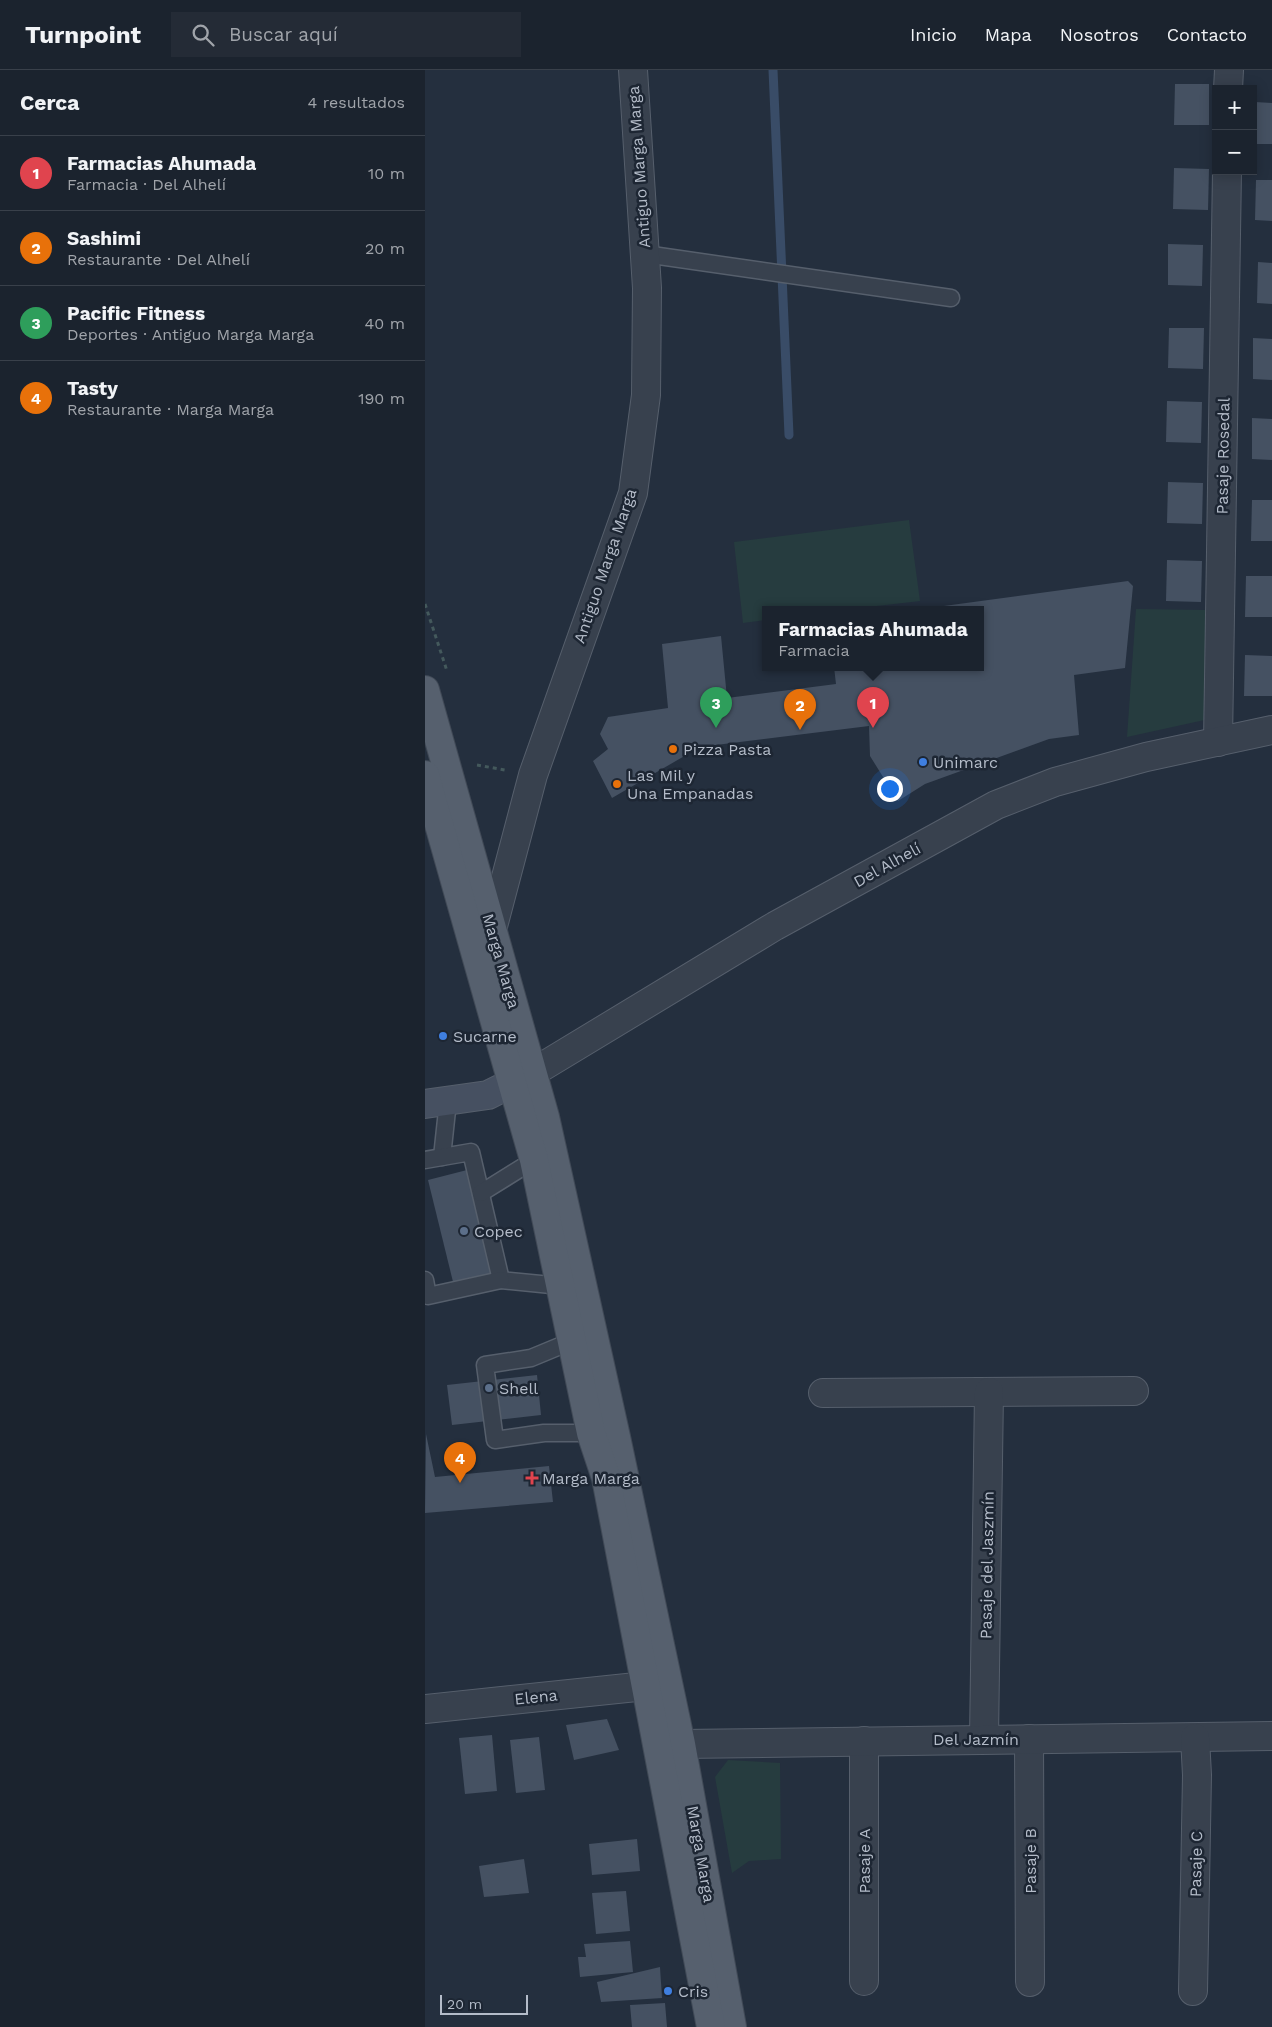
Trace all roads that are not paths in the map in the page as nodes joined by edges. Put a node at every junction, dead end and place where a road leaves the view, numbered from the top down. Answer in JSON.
{"nodes":[{"id":1,"x":633,"y":70,"type":"edge"},
{"id":2,"x":1229,"y":70,"type":"edge"},
{"id":3,"x":1228,"y":85,"type":"edge"},
{"id":4,"x":1227,"y":175,"type":"edge"},
{"id":5,"x":645,"y":254,"type":"junction"},
{"id":6,"x":951,"y":298,"type":"dead end"},
{"id":7,"x":425,"y":690,"type":"edge"},
{"id":8,"x":1272,"y":730,"type":"edge"},
{"id":9,"x":1218,"y":742,"type":"junction"},
{"id":10,"x":425,"y":775,"type":"edge"},
{"id":11,"x":492,"y":930,"type":"junction"},
{"id":12,"x":523,"y":1078,"type":"junction"},
{"id":13,"x":436,"y":1103,"type":"edge"},
{"id":14,"x":442,"y":1157,"type":"junction"},
{"id":15,"x":425,"y":1160,"type":"edge"},
{"id":16,"x":533,"y":1160,"type":"junction"},
{"id":17,"x":481,"y":1193,"type":"junction"},
{"id":18,"x":425,"y":1280,"type":"edge"},
{"id":19,"x":501,"y":1280,"type":"junction"},
{"id":20,"x":561,"y":1286,"type":"junction"},
{"id":21,"x":572,"y":1341,"type":"junction"},
{"id":22,"x":1134,"y":1391,"type":"dead end"},
{"id":23,"x":989,"y":1392,"type":"junction"},
{"id":24,"x":823,"y":1393,"type":"dead end"},
{"id":25,"x":591,"y":1434,"type":"junction"},
{"id":26,"x":646,"y":1686,"type":"junction"},
{"id":27,"x":425,"y":1709,"type":"edge"},
{"id":28,"x":1272,"y":1736,"type":"edge"},
{"id":29,"x":984,"y":1738,"type":"junction"},
{"id":30,"x":1195,"y":1738,"type":"junction"},
{"id":31,"x":1029,"y":1739,"type":"junction"},
{"id":32,"x":864,"y":1741,"type":"junction"},
{"id":33,"x":681,"y":1744,"type":"junction"},
{"id":34,"x":864,"y":1981,"type":"dead end"},
{"id":35,"x":1030,"y":1982,"type":"dead end"},
{"id":36,"x":1193,"y":1990,"type":"dead end"},
{"id":37,"x":711,"y":2027,"type":"edge"},
{"id":38,"x":732,"y":2027,"type":"edge"}],
"edges":[{"from":1,"to":5,"type":"street","name":"Antiguo Marga Marga"},
{"from":2,"to":3,"type":"street"},
{"from":4,"to":9,"type":"street","name":"Pasaje Rosedal"},
{"from":5,"to":6,"type":"lane"},
{"from":5,"to":11,"type":"street","name":"Antiguo Marga Marga"},
{"from":7,"to":11,"type":"main road","name":"Marga Marga"},
{"from":8,"to":9,"type":"street","name":"Del Alhelí"},
{"from":9,"to":12,"type":"street","name":"Del Alhelí"},
{"from":10,"to":12,"type":"main road","name":"Marga Marga"},
{"from":11,"to":12,"type":"main road","name":"Marga Marga"},
{"from":12,"to":13,"type":"main road"},
{"from":12,"to":16,"type":"main road","name":"Marga Marga"},
{"from":12,"to":33,"type":"main road","name":"Marga Marga"},
{"from":13,"to":14,"type":"lane"},
{"from":14,"to":15,"type":"lane"},
{"from":14,"to":17,"type":"lane"},
{"from":16,"to":17,"type":"lane"},
{"from":16,"to":20,"type":"main road","name":"Marga Marga"},
{"from":17,"to":19,"type":"lane"},
{"from":18,"to":19,"type":"lane"},
{"from":19,"to":20,"type":"lane"},
{"from":20,"to":21,"type":"main road","name":"Marga Marga"},
{"from":21,"to":25,"type":"main road","name":"Marga Marga"},
{"from":21,"to":25,"type":"lane"},
{"from":22,"to":23,"type":"street"},
{"from":23,"to":24,"type":"street"},
{"from":23,"to":29,"type":"street","name":"Pasaje del Jaszmín"},
{"from":25,"to":26,"type":"main road","name":"Marga Marga"},
{"from":26,"to":27,"type":"street","name":"Elena"},
{"from":26,"to":37,"type":"main road","name":"Marga Marga"},
{"from":28,"to":30,"type":"street","name":"Del Jazmín"},
{"from":29,"to":31,"type":"street","name":"Del Jazmín"},
{"from":29,"to":32,"type":"street","name":"Del Jazmín"},
{"from":30,"to":31,"type":"street","name":"Del Jazmín"},
{"from":30,"to":36,"type":"street","name":"Pasaje C"},
{"from":31,"to":35,"type":"street","name":"Pasaje B"},
{"from":32,"to":33,"type":"street","name":"Del Jazmín"},
{"from":32,"to":34,"type":"street","name":"Pasaje A"},
{"from":33,"to":38,"type":"main road","name":"Marga Marga"}]}
